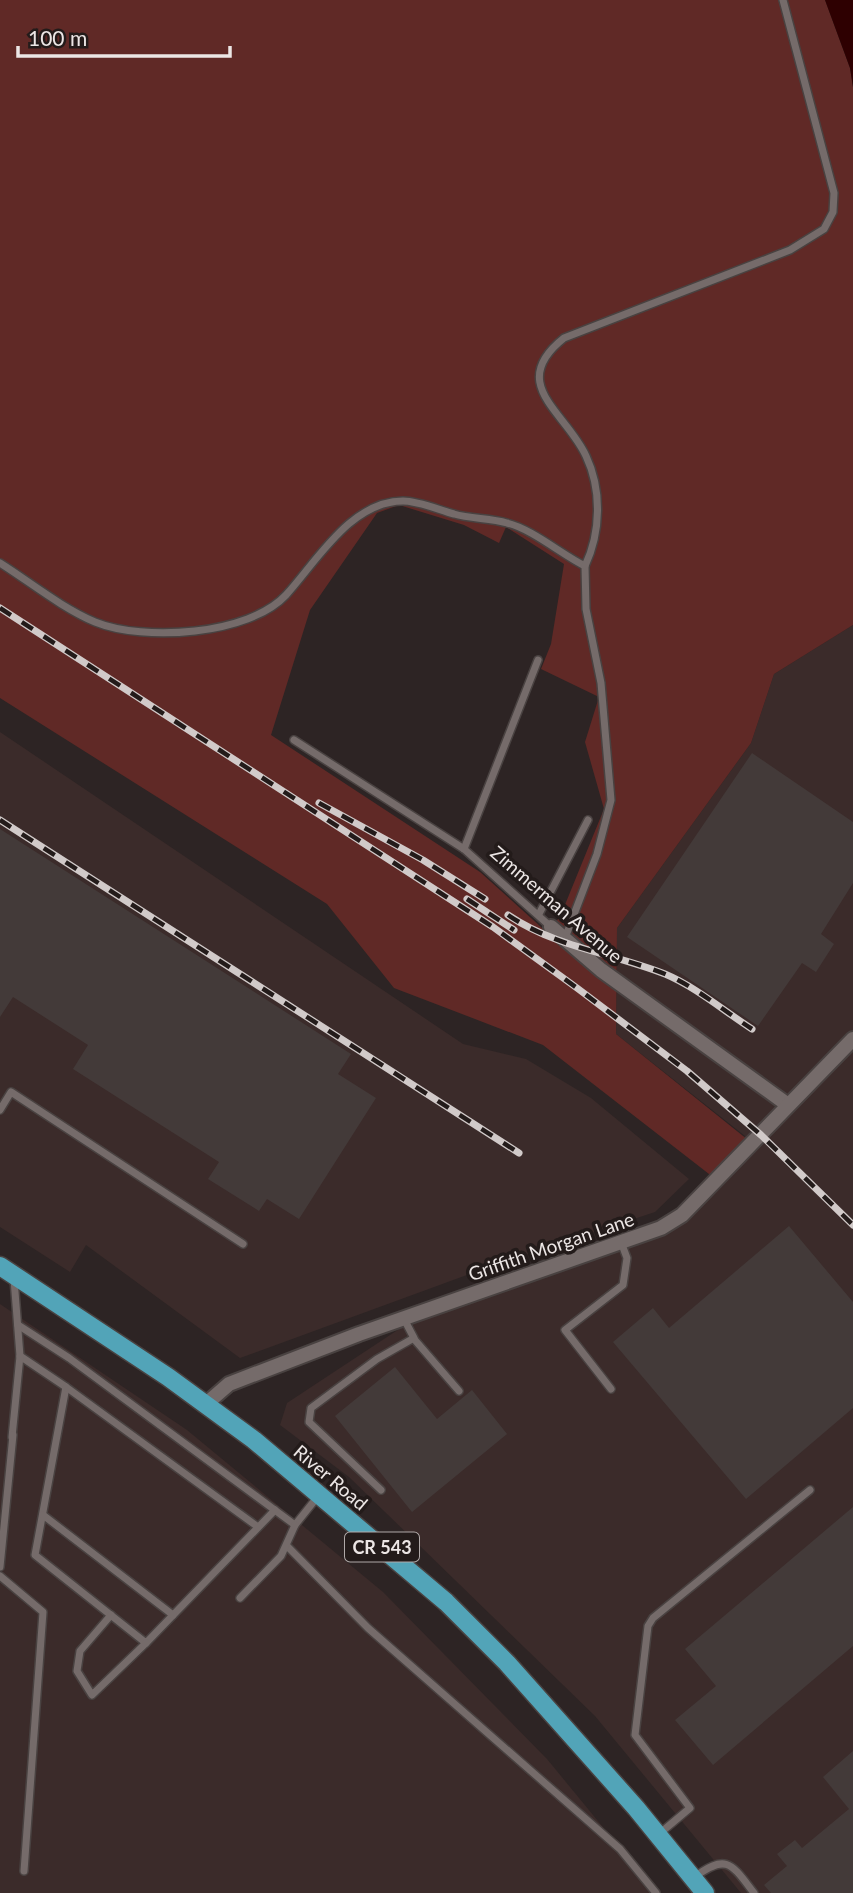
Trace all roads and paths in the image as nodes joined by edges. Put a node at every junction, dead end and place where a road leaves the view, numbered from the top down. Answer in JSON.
{"nodes":[{"id":1,"x":783,"y":0,"type":"edge"},
{"id":2,"x":0,"y":563,"type":"edge"},
{"id":3,"x":585,"y":566,"type":"junction"},
{"id":4,"x":538,"y":660,"type":"dead end"},
{"id":5,"x":294,"y":740,"type":"dead end"},
{"id":6,"x":588,"y":820,"type":"dead end"},
{"id":7,"x":464,"y":849,"type":"junction"},
{"id":8,"x":539,"y":914,"type":"junction"},
{"id":9,"x":551,"y":927,"type":"joint"},
{"id":10,"x":564,"y":938,"type":"junction"},
{"id":11,"x":853,"y":1039,"type":"edge"},
{"id":12,"x":788,"y":1105,"type":"junction"},
{"id":13,"x":0,"y":1110,"type":"edge"},
{"id":14,"x":621,"y":1241,"type":"junction"},
{"id":15,"x":243,"y":1244,"type":"dead end"},
{"id":16,"x":7,"y":1270,"type":"edge"},
{"id":17,"x":404,"y":1318,"type":"junction"},
{"id":18,"x":18,"y":1325,"type":"junction"},
{"id":19,"x":414,"y":1339,"type":"junction"},
{"id":20,"x":20,"y":1356,"type":"junction"},
{"id":21,"x":66,"y":1387,"type":"junction"},
{"id":22,"x":611,"y":1389,"type":"dead end"},
{"id":23,"x":459,"y":1391,"type":"dead end"},
{"id":24,"x":206,"y":1405,"type":"junction"},
{"id":25,"x":381,"y":1490,"type":"dead end"},
{"id":26,"x":810,"y":1490,"type":"dead end"},
{"id":27,"x":319,"y":1495,"type":"junction"},
{"id":28,"x":275,"y":1510,"type":"junction"},
{"id":29,"x":43,"y":1515,"type":"junction"},
{"id":30,"x":295,"y":1525,"type":"junction"},
{"id":31,"x":258,"y":1527,"type":"junction"},
{"id":32,"x":286,"y":1546,"type":"junction"},
{"id":33,"x":0,"y":1567,"type":"edge"},
{"id":34,"x":0,"y":1576,"type":"edge"},
{"id":35,"x":240,"y":1598,"type":"dead end"},
{"id":36,"x":111,"y":1615,"type":"junction"},
{"id":37,"x":173,"y":1615,"type":"junction"},
{"id":38,"x":146,"y":1643,"type":"junction"},
{"id":39,"x":657,"y":1835,"type":"junction"},
{"id":40,"x":24,"y":1871,"type":"dead end"},
{"id":41,"x":693,"y":1878,"type":"junction"},
{"id":42,"x":656,"y":1893,"type":"edge"},
{"id":43,"x":705,"y":1893,"type":"edge"},
{"id":44,"x":754,"y":1893,"type":"edge"}],
"edges":[{"from":1,"to":3,"type":"lane"},
{"from":2,"to":3,"type":"lane"},
{"from":3,"to":10,"type":"lane"},
{"from":4,"to":7,"type":"lane","name":"Zimmerman Avenue"},
{"from":5,"to":7,"type":"lane"},
{"from":6,"to":8,"type":"lane"},
{"from":7,"to":8,"type":"lane","name":"Zimmerman Avenue"},
{"from":8,"to":9,"type":"lane","name":"Zimmerman Avenue"},
{"from":9,"to":10,"type":"street","name":"Zimmerman Avenue"},
{"from":10,"to":12,"type":"street","name":"Zimmerman Avenue"},
{"from":11,"to":12,"type":"street","name":"Griffith Morgan Lane"},
{"from":12,"to":14,"type":"street","name":"Griffith Morgan Lane"},
{"from":13,"to":15,"type":"lane"},
{"from":14,"to":17,"type":"street","name":"Griffith Morgan Lane"},
{"from":14,"to":22,"type":"lane"},
{"from":16,"to":18,"type":"lane"},
{"from":16,"to":24,"type":"main road","name":"River Road","number":"CR 543"},
{"from":17,"to":19,"type":"lane"},
{"from":17,"to":24,"type":"street","name":"Griffith Morgan Lane"},
{"from":18,"to":20,"type":"lane"},
{"from":18,"to":28,"type":"lane"},
{"from":19,"to":23,"type":"lane"},
{"from":19,"to":25,"type":"lane"},
{"from":20,"to":21,"type":"lane"},
{"from":20,"to":33,"type":"lane"},
{"from":21,"to":29,"type":"lane"},
{"from":21,"to":31,"type":"lane"},
{"from":24,"to":27,"type":"main road","name":"River Road","number":"CR 543"},
{"from":26,"to":39,"type":"lane"},
{"from":27,"to":30,"type":"lane"},
{"from":27,"to":39,"type":"main road","name":"River Road","number":"CR 543"},
{"from":28,"to":30,"type":"lane"},
{"from":28,"to":31,"type":"lane"},
{"from":29,"to":36,"type":"lane"},
{"from":29,"to":37,"type":"lane"},
{"from":30,"to":32,"type":"lane"},
{"from":31,"to":37,"type":"lane"},
{"from":32,"to":35,"type":"lane"},
{"from":32,"to":42,"type":"lane"},
{"from":34,"to":40,"type":"lane"},
{"from":36,"to":38,"type":"lane"},
{"from":36,"to":38,"type":"lane"},
{"from":37,"to":38,"type":"lane"},
{"from":39,"to":41,"type":"main road","name":"River Road","number":"CR 543"},
{"from":41,"to":43,"type":"main road","name":"River Road","number":"CR 543"},
{"from":41,"to":44,"type":"lane"}]}
